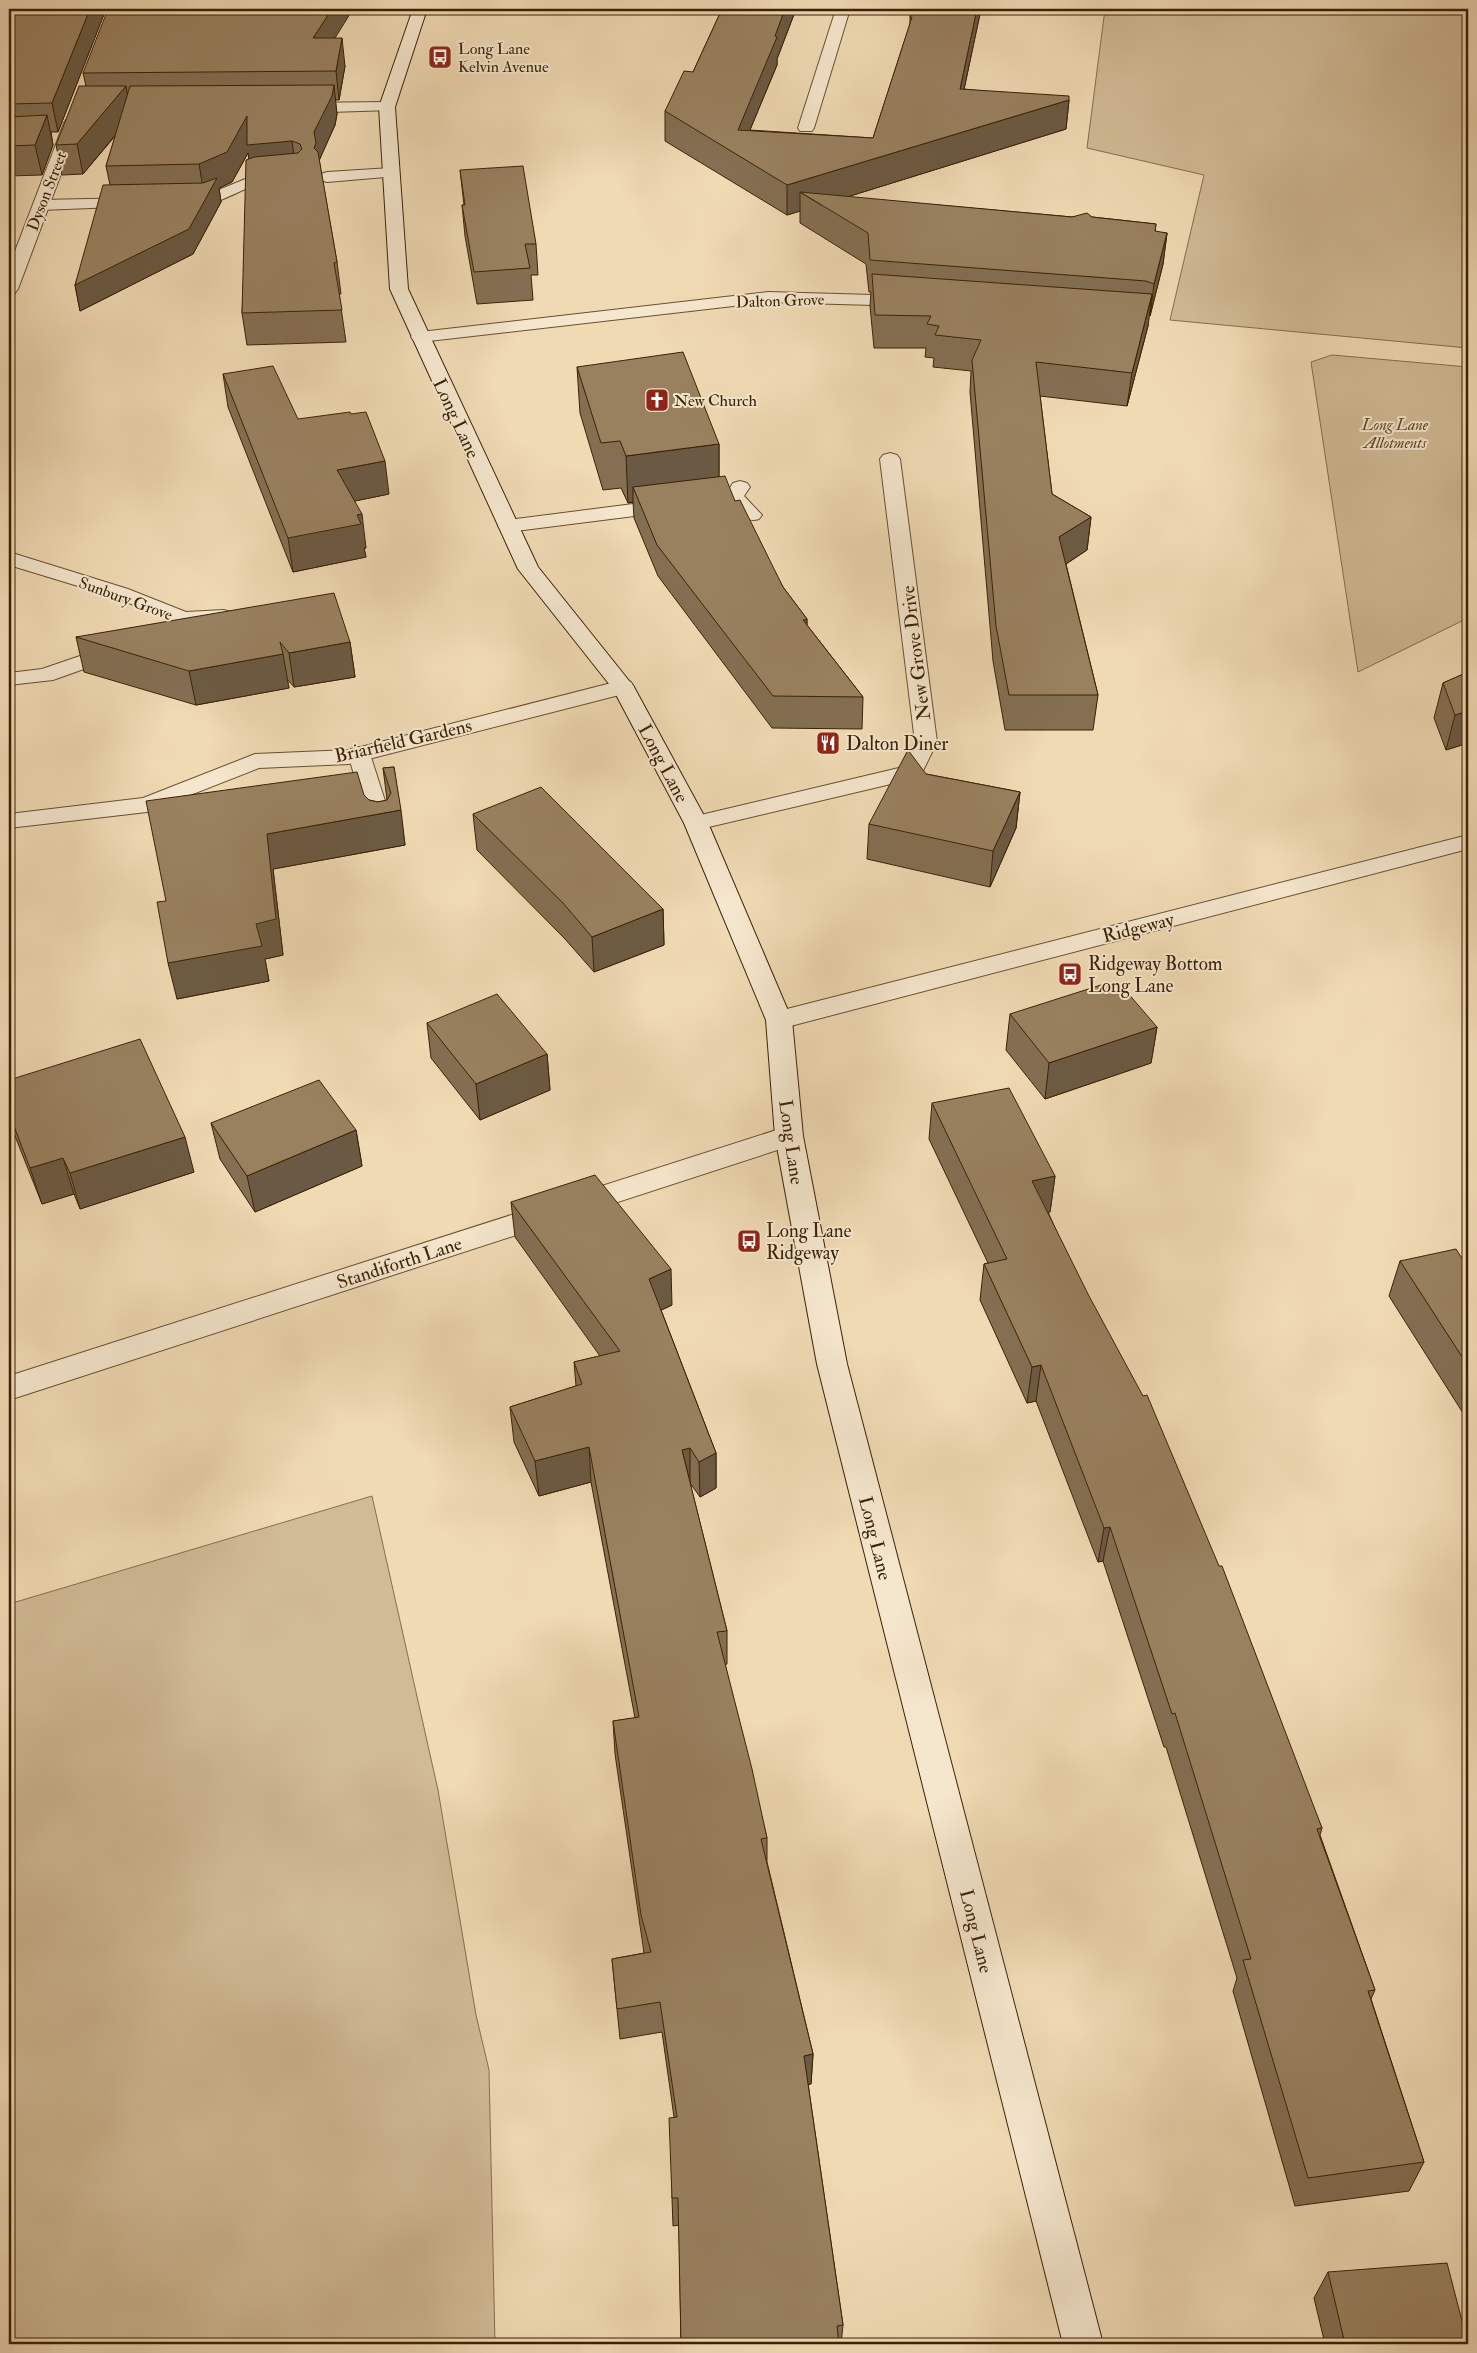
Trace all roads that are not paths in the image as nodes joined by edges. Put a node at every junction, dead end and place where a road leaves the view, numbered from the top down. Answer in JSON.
{"nodes":[{"id":1,"x":420,"y":9,"type":"edge"},
{"id":2,"x":843,"y":9,"type":"edge"},
{"id":3,"x":387,"y":107,"type":"junction"},
{"id":4,"x":287,"y":108,"type":"edge"},
{"id":5,"x":78,"y":109,"type":"edge"},
{"id":6,"x":806,"y":128,"type":"dead end"},
{"id":7,"x":66,"y":138,"type":"junction"},
{"id":8,"x":47,"y":139,"type":"dead end"},
{"id":9,"x":391,"y":173,"type":"junction"},
{"id":10,"x":328,"y":176,"type":"dead end"},
{"id":11,"x":296,"y":178,"type":"edge"},
{"id":12,"x":168,"y":202,"type":"edge"},
{"id":13,"x":149,"y":203,"type":"edge"},
{"id":14,"x":41,"y":205,"type":"junction"},
{"id":15,"x":9,"y":242,"type":"edge"},
{"id":16,"x":26,"y":243,"type":"junction"},
{"id":17,"x":9,"y":289,"type":"edge"},
{"id":18,"x":931,"y":303,"type":"edge"},
{"id":19,"x":420,"y":337,"type":"junction"},
{"id":20,"x":890,"y":459,"type":"dead end"},
{"id":21,"x":752,"y":515,"type":"dead end"},
{"id":22,"x":508,"y":526,"type":"junction"},
{"id":23,"x":9,"y":558,"type":"edge"},
{"id":24,"x":247,"y":615,"type":"edge"},
{"id":25,"x":183,"y":618,"type":"junction"},
{"id":26,"x":158,"y":630,"type":"edge"},
{"id":27,"x":133,"y":642,"type":"edge"},
{"id":28,"x":9,"y":679,"type":"edge"},
{"id":29,"x":623,"y":687,"type":"junction"},
{"id":30,"x":359,"y":754,"type":"junction"},
{"id":31,"x":9,"y":821,"type":"edge"},
{"id":32,"x":696,"y":823,"type":"junction"},
{"id":33,"x":382,"y":829,"type":"edge"},
{"id":34,"x":1468,"y":842,"type":"edge"},
{"id":35,"x":779,"y":1020,"type":"junction"},
{"id":36,"x":789,"y":1136,"type":"junction"},
{"id":37,"x":9,"y":1388,"type":"edge"},
{"id":38,"x":1083,"y":2344,"type":"edge"}],
"edges":[{"from":1,"to":3,"type":"street","name":"Long Lane"},
{"from":2,"to":6,"type":"street"},
{"from":3,"to":4,"type":"street"},
{"from":3,"to":9,"type":"street","name":"Long Lane"},
{"from":5,"to":7,"type":"street","name":"Dyson Street"},
{"from":7,"to":8,"type":"street"},
{"from":7,"to":14,"type":"street","name":"Dyson Street"},
{"from":9,"to":10,"type":"street"},
{"from":9,"to":19,"type":"street","name":"Long Lane"},
{"from":11,"to":12,"type":"street"},
{"from":13,"to":14,"type":"street"},
{"from":14,"to":16,"type":"street","name":"Dyson Street"},
{"from":15,"to":16,"type":"street"},
{"from":16,"to":17,"type":"street","name":"Dyson Street"},
{"from":18,"to":19,"type":"street","name":"Dalton Grove"},
{"from":19,"to":22,"type":"street","name":"Long Lane"},
{"from":20,"to":32,"type":"street","name":"New Grove Drive"},
{"from":21,"to":22,"type":"street"},
{"from":22,"to":29,"type":"street","name":"Long Lane"},
{"from":23,"to":25,"type":"street","name":"Sunbury Grove"},
{"from":24,"to":25,"type":"street","name":"Sunbury Grove"},
{"from":25,"to":26,"type":"street"},
{"from":27,"to":28,"type":"street"},
{"from":29,"to":30,"type":"street","name":"Briarfield Gardens"},
{"from":29,"to":32,"type":"street","name":"Long Lane"},
{"from":30,"to":31,"type":"street","name":"Briarfield Gardens"},
{"from":30,"to":33,"type":"street"},
{"from":32,"to":35,"type":"street","name":"Long Lane"},
{"from":34,"to":35,"type":"street","name":"Ridgeway"},
{"from":35,"to":36,"type":"street","name":"Long Lane"},
{"from":36,"to":37,"type":"street","name":"Standiforth Lane"},
{"from":36,"to":38,"type":"street","name":"Long Lane"}]}
